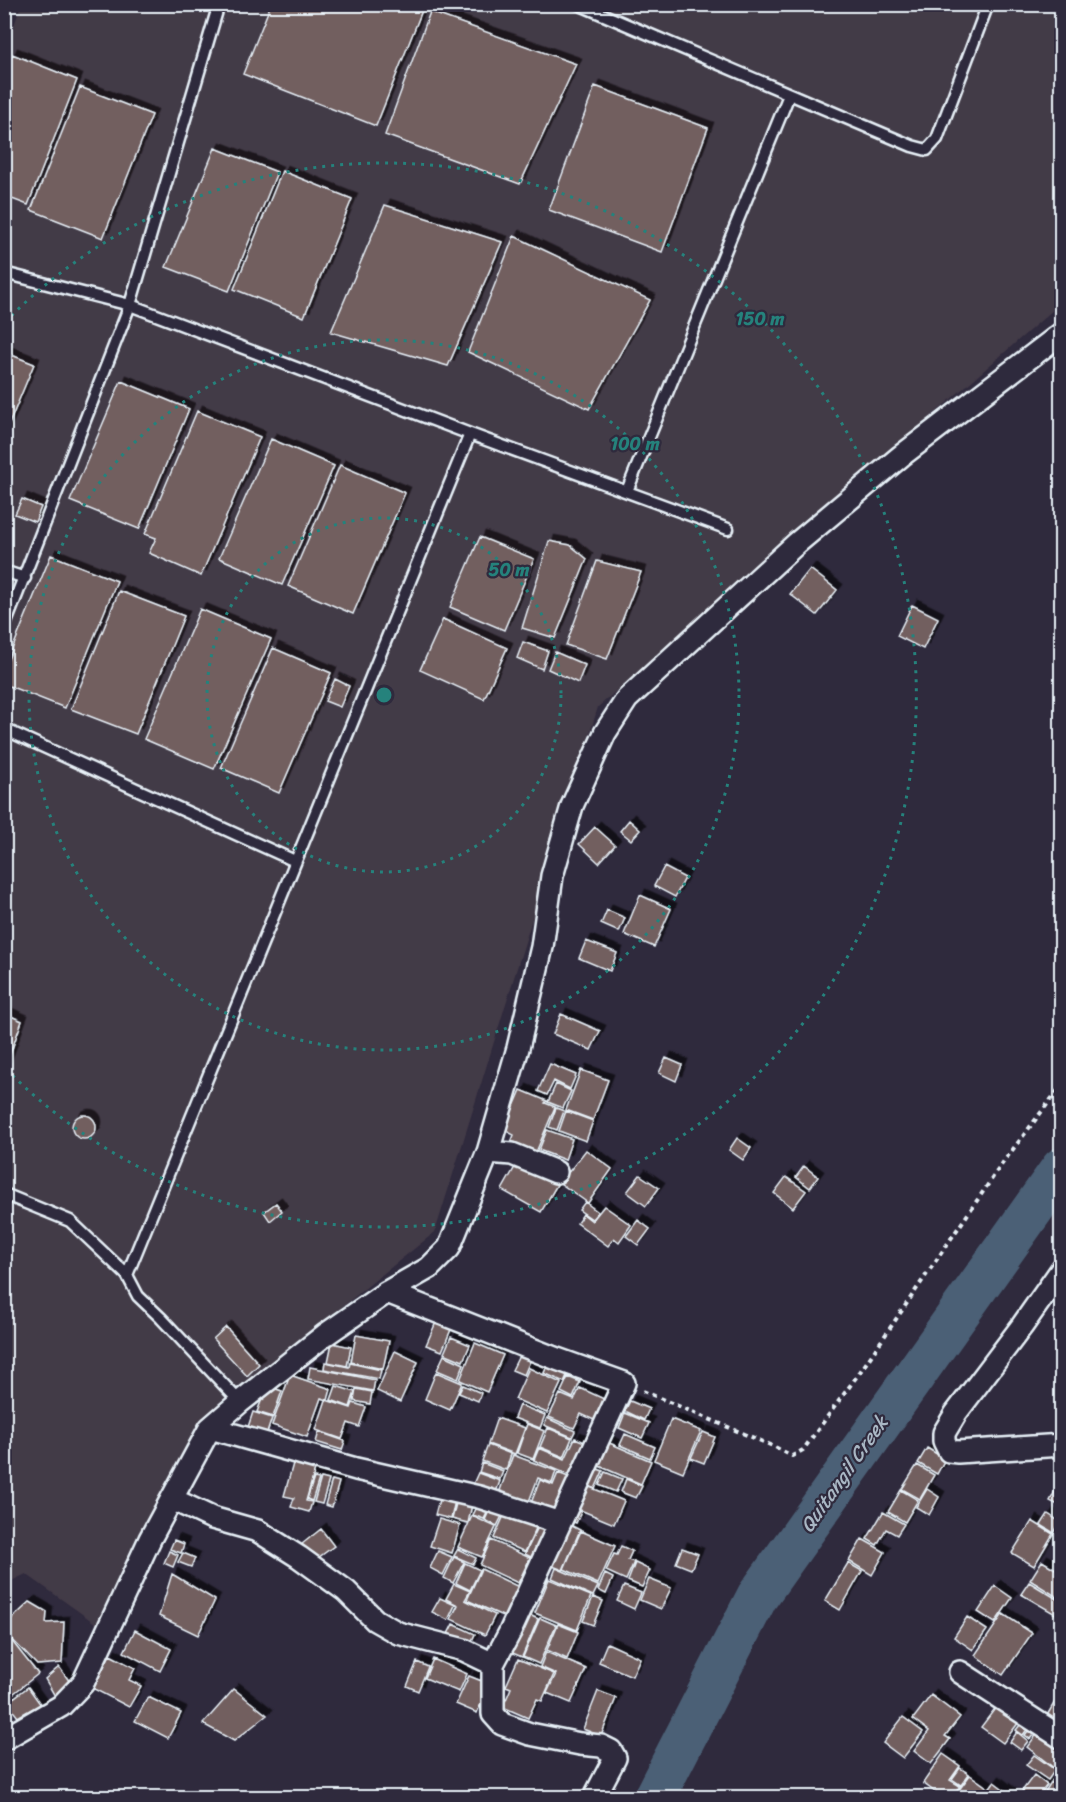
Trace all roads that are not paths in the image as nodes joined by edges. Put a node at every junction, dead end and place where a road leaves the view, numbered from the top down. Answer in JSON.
{"nodes":[{"id":1,"x":219,"y":4,"type":"edge"},
{"id":2,"x":578,"y":4,"type":"edge"},
{"id":3,"x":988,"y":4,"type":"edge"},
{"id":4,"x":789,"y":94,"type":"junction"},
{"id":5,"x":4,"y":273,"type":"edge"},
{"id":6,"x":130,"y":305,"type":"junction"},
{"id":7,"x":1062,"y":333,"type":"edge"},
{"id":8,"x":470,"y":435,"type":"junction"},
{"id":9,"x":627,"y":491,"type":"junction"},
{"id":10,"x":728,"y":529,"type":"dead end"},
{"id":11,"x":4,"y":571,"type":"edge"},
{"id":12,"x":25,"y":578,"type":"junction"},
{"id":13,"x":4,"y":628,"type":"edge"},
{"id":14,"x":4,"y":729,"type":"edge"},
{"id":15,"x":295,"y":861,"type":"junction"},
{"id":16,"x":489,"y":1152,"type":"junction"},
{"id":17,"x":555,"y":1172,"type":"dead end"},
{"id":18,"x":4,"y":1194,"type":"edge"},
{"id":19,"x":1062,"y":1269,"type":"edge"},
{"id":20,"x":127,"y":1275,"type":"junction"},
{"id":21,"x":387,"y":1292,"type":"junction"},
{"id":22,"x":240,"y":1402,"type":"junction"},
{"id":23,"x":210,"y":1428,"type":"junction"},
{"id":24,"x":1062,"y":1445,"type":"edge"},
{"id":25,"x":172,"y":1499,"type":"junction"},
{"id":26,"x":560,"y":1523,"type":"junction"},
{"id":27,"x":494,"y":1664,"type":"junction"},
{"id":28,"x":960,"y":1672,"type":"dead end"},
{"id":29,"x":4,"y":1738,"type":"edge"},
{"id":30,"x":1062,"y":1738,"type":"edge"},
{"id":31,"x":594,"y":1797,"type":"edge"}],
"edges":[{"from":1,"to":6,"type":"lane"},
{"from":2,"to":4,"type":"lane"},
{"from":3,"to":4,"type":"lane"},
{"from":4,"to":9,"type":"lane"},
{"from":5,"to":6,"type":"lane"},
{"from":6,"to":8,"type":"lane"},
{"from":6,"to":12,"type":"lane"},
{"from":7,"to":16,"type":"street"},
{"from":8,"to":9,"type":"lane"},
{"from":8,"to":15,"type":"lane"},
{"from":9,"to":10,"type":"lane"},
{"from":11,"to":12,"type":"lane"},
{"from":12,"to":13,"type":"lane"},
{"from":14,"to":15,"type":"lane"},
{"from":15,"to":20,"type":"lane"},
{"from":16,"to":17,"type":"street"},
{"from":16,"to":21,"type":"street"},
{"from":18,"to":20,"type":"lane"},
{"from":19,"to":24,"type":"street"},
{"from":20,"to":22,"type":"lane"},
{"from":21,"to":22,"type":"street"},
{"from":21,"to":26,"type":"street"},
{"from":22,"to":23,"type":"street"},
{"from":23,"to":25,"type":"street"},
{"from":23,"to":26,"type":"street"},
{"from":25,"to":27,"type":"street"},
{"from":25,"to":29,"type":"street"},
{"from":26,"to":27,"type":"street"},
{"from":27,"to":31,"type":"street"},
{"from":28,"to":30,"type":"street"}]}
